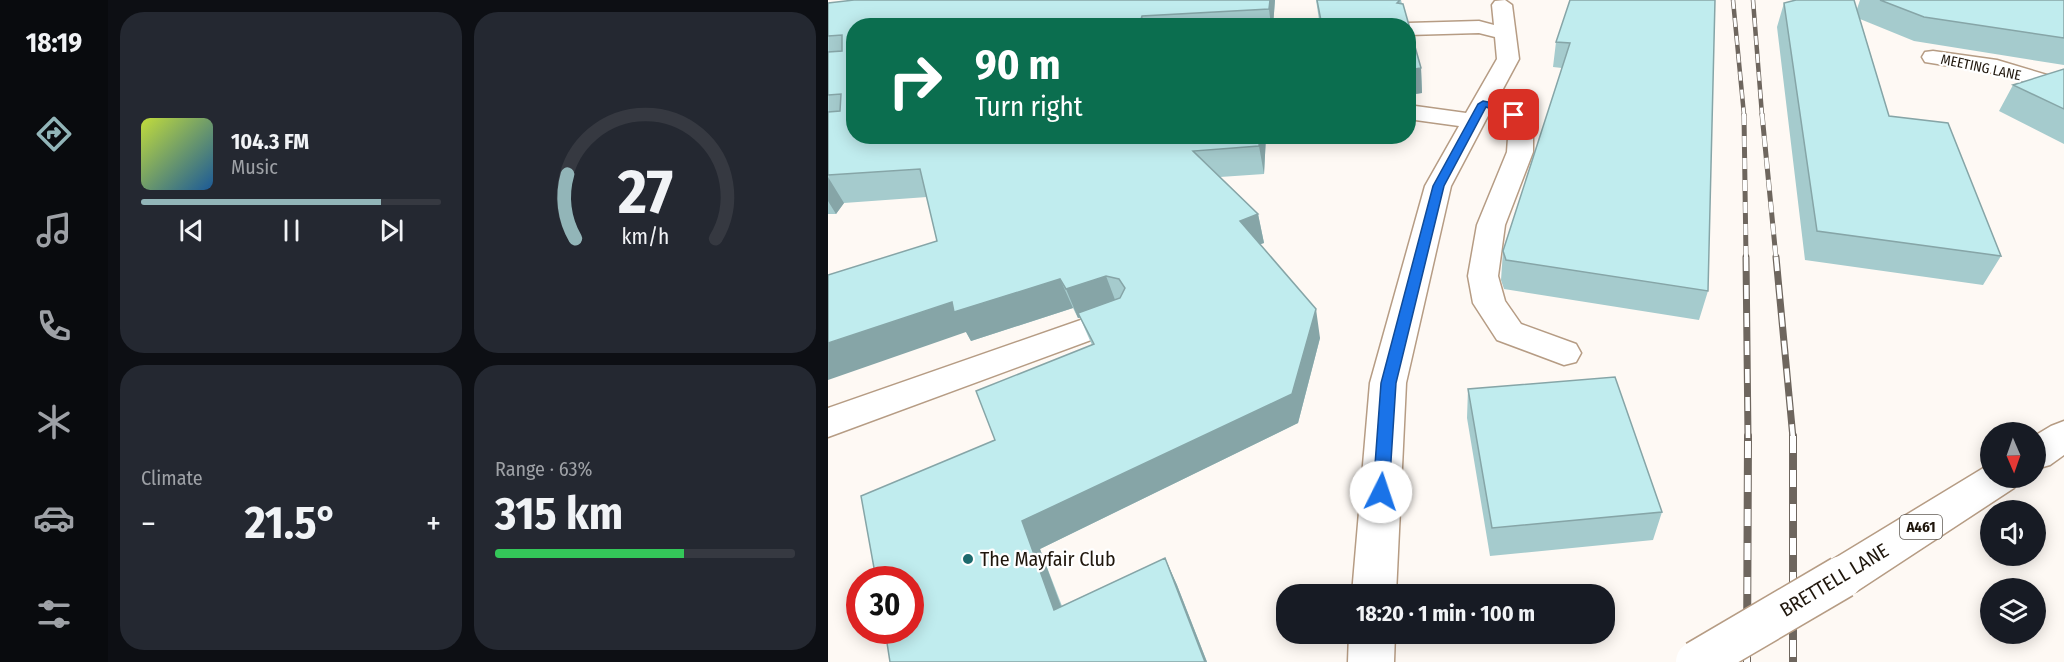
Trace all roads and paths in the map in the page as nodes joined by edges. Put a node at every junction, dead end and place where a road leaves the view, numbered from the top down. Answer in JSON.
{"nodes":[{"id":1,"x":1416,"y":29,"type":"edge"},
{"id":2,"x":1933,"y":57,"type":"dead end"},
{"id":3,"x":2064,"y":87,"type":"edge"},
{"id":4,"x":1416,"y":112,"type":"edge"},
{"id":5,"x":1478,"y":112,"type":"junction"},
{"id":6,"x":1118,"y":318,"type":"edge"},
{"id":7,"x":1564,"y":353,"type":"dead end"},
{"id":8,"x":828,"y":423,"type":"edge"},
{"id":9,"x":2064,"y":436,"type":"edge"},
{"id":10,"x":2046,"y":448,"type":"edge"},
{"id":11,"x":1983,"y":488,"type":"edge"},
{"id":12,"x":1375,"y":584,"type":"edge"},
{"id":13,"x":1372,"y":644,"type":"edge"},
{"id":14,"x":1371,"y":662,"type":"edge"},
{"id":15,"x":1697,"y":662,"type":"edge"}],
"edges":[{"from":1,"to":5,"type":"street"},
{"from":2,"to":3,"type":"street","name":"MEETING LANE"},
{"from":4,"to":5,"type":"street"},
{"from":5,"to":7,"type":"street"},
{"from":5,"to":12,"type":"street"},
{"from":6,"to":8,"type":"street"},
{"from":9,"to":10,"type":"street"},
{"from":11,"to":15,"type":"street","name":"BRETTELL LANE","number":"A461","bridge":true},
{"from":13,"to":14,"type":"street"}]}
